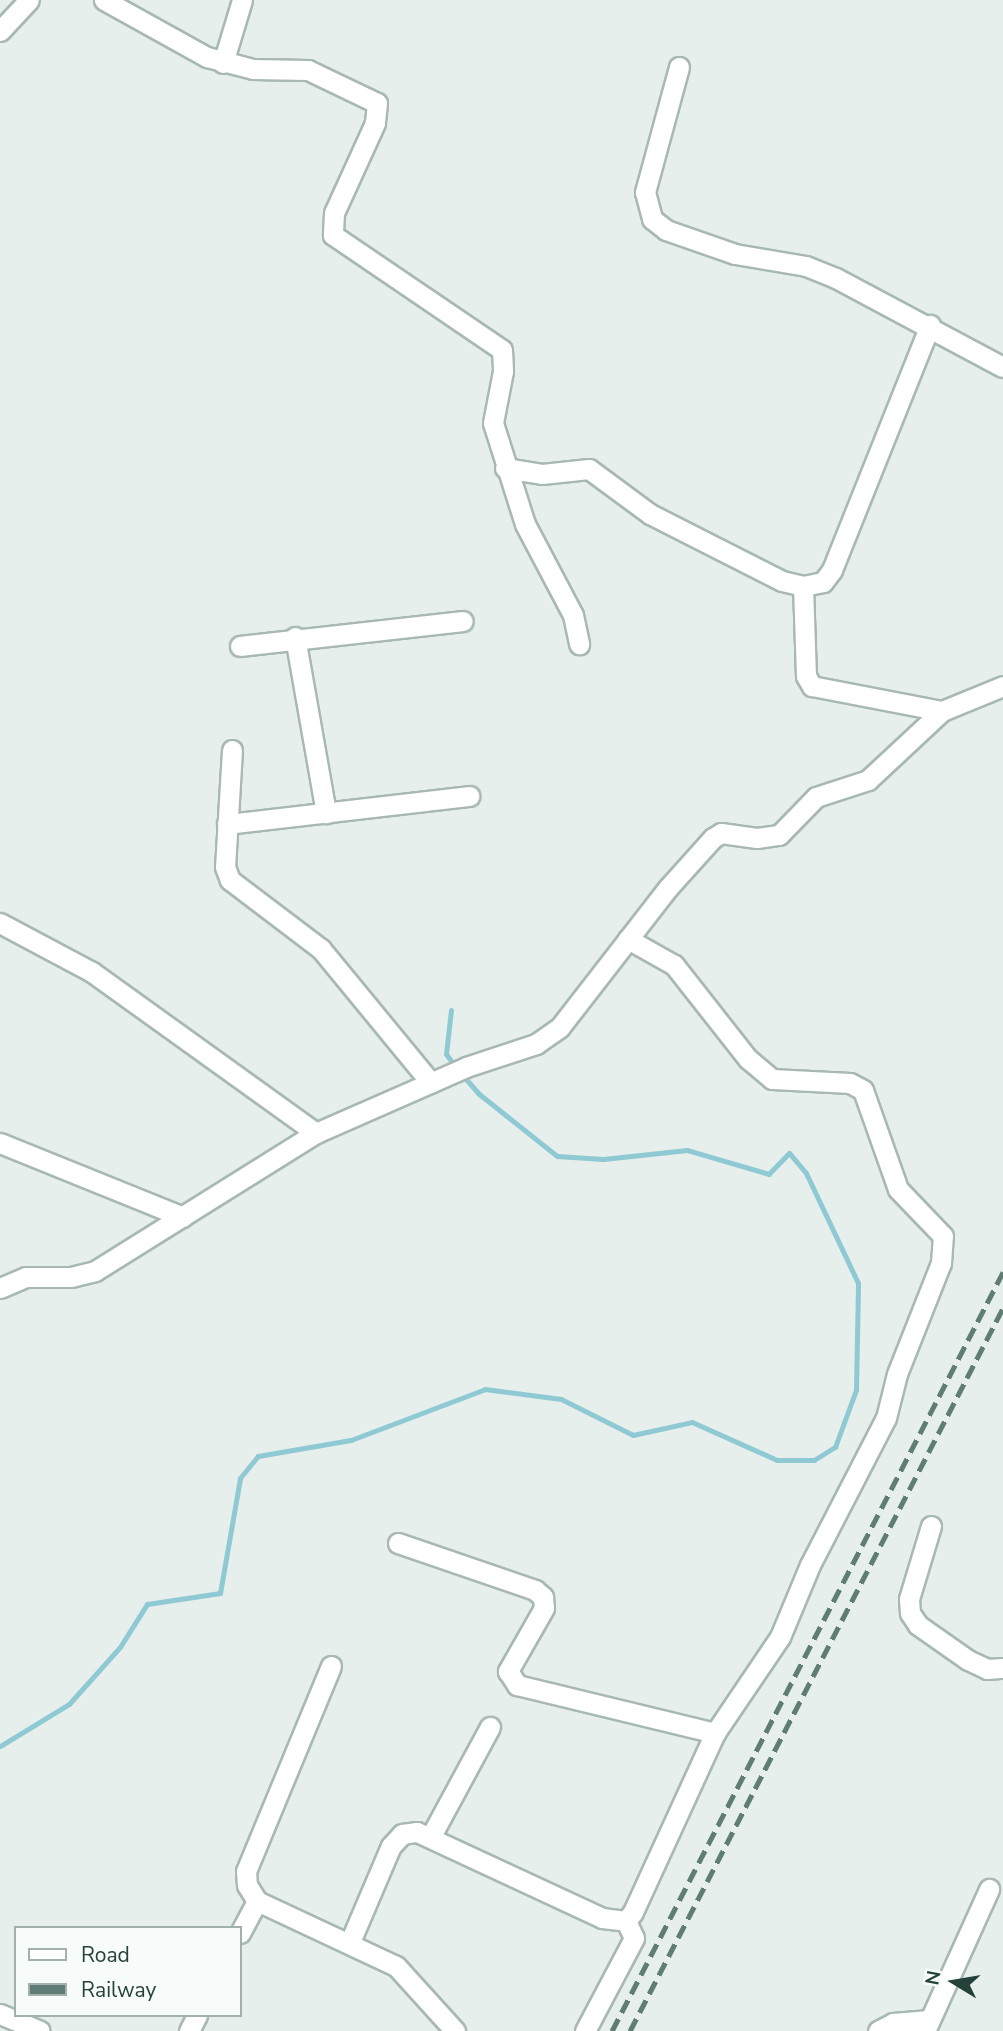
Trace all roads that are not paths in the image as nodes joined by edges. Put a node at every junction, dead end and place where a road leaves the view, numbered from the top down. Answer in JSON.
{"nodes":[{"id":1,"x":29,"y":0,"type":"edge"},
{"id":2,"x":104,"y":0,"type":"edge"},
{"id":3,"x":242,"y":0,"type":"edge"},
{"id":4,"x":0,"y":31,"type":"edge"},
{"id":5,"x":223,"y":63,"type":"junction"},
{"id":6,"x":679,"y":67,"type":"dead end"},
{"id":7,"x":930,"y":325,"type":"junction"},
{"id":8,"x":1003,"y":367,"type":"edge"},
{"id":9,"x":505,"y":468,"type":"junction"},
{"id":10,"x":803,"y":586,"type":"junction"},
{"id":11,"x":463,"y":621,"type":"dead end"},
{"id":12,"x":295,"y":637,"type":"junction"},
{"id":13,"x":579,"y":644,"type":"dead end"},
{"id":14,"x":240,"y":646,"type":"dead end"},
{"id":15,"x":1003,"y":686,"type":"edge"},
{"id":16,"x":942,"y":711,"type":"junction"},
{"id":17,"x":232,"y":750,"type":"dead end"},
{"id":18,"x":469,"y":796,"type":"dead end"},
{"id":19,"x":326,"y":813,"type":"junction"},
{"id":20,"x":228,"y":824,"type":"junction"},
{"id":21,"x":0,"y":923,"type":"edge"},
{"id":22,"x":628,"y":939,"type":"junction"},
{"id":23,"x":434,"y":1082,"type":"junction"},
{"id":24,"x":316,"y":1133,"type":"junction"},
{"id":25,"x":0,"y":1143,"type":"edge"},
{"id":26,"x":183,"y":1217,"type":"junction"},
{"id":27,"x":0,"y":1288,"type":"edge"},
{"id":28,"x":931,"y":1526,"type":"dead end"},
{"id":29,"x":398,"y":1543,"type":"dead end"},
{"id":30,"x":331,"y":1666,"type":"dead end"},
{"id":31,"x":1003,"y":1668,"type":"edge"},
{"id":32,"x":490,"y":1727,"type":"dead end"},
{"id":33,"x":715,"y":1733,"type":"junction"},
{"id":34,"x":431,"y":1836,"type":"junction"},
{"id":35,"x":989,"y":1889,"type":"dead end"},
{"id":36,"x":257,"y":1901,"type":"junction"},
{"id":37,"x":626,"y":1921,"type":"junction"},
{"id":38,"x":242,"y":1929,"type":"edge"},
{"id":39,"x":350,"y":1942,"type":"junction"},
{"id":40,"x":0,"y":2014,"type":"edge"},
{"id":41,"x":926,"y":2025,"type":"edge"},
{"id":42,"x":40,"y":2031,"type":"edge"},
{"id":43,"x":455,"y":2031,"type":"edge"},
{"id":44,"x":584,"y":2031,"type":"edge"},
{"id":45,"x":878,"y":2031,"type":"edge"}],
"edges":[{"from":1,"to":4,"type":"street"},
{"from":2,"to":5,"type":"street"},
{"from":3,"to":5,"type":"street"},
{"from":5,"to":9,"type":"street"},
{"from":6,"to":7,"type":"street"},
{"from":7,"to":8,"type":"street"},
{"from":7,"to":10,"type":"street"},
{"from":9,"to":10,"type":"street"},
{"from":9,"to":13,"type":"street"},
{"from":10,"to":16,"type":"street"},
{"from":11,"to":12,"type":"street"},
{"from":12,"to":14,"type":"street"},
{"from":12,"to":19,"type":"street"},
{"from":15,"to":16,"type":"street"},
{"from":16,"to":22,"type":"street"},
{"from":17,"to":20,"type":"street"},
{"from":18,"to":19,"type":"street"},
{"from":19,"to":20,"type":"street"},
{"from":20,"to":23,"type":"street"},
{"from":21,"to":24,"type":"street"},
{"from":22,"to":23,"type":"street"},
{"from":22,"to":33,"type":"street"},
{"from":23,"to":24,"type":"street"},
{"from":24,"to":26,"type":"street"},
{"from":25,"to":26,"type":"street"},
{"from":26,"to":27,"type":"street"},
{"from":28,"to":31,"type":"street"},
{"from":29,"to":33,"type":"street"},
{"from":30,"to":36,"type":"street"},
{"from":32,"to":34,"type":"street"},
{"from":33,"to":37,"type":"street"},
{"from":34,"to":37,"type":"street"},
{"from":34,"to":39,"type":"street"},
{"from":35,"to":41,"type":"street"},
{"from":36,"to":38,"type":"street"},
{"from":36,"to":39,"type":"street"},
{"from":37,"to":44,"type":"street"},
{"from":39,"to":43,"type":"street"},
{"from":40,"to":42,"type":"street"},
{"from":41,"to":45,"type":"street"}]}
